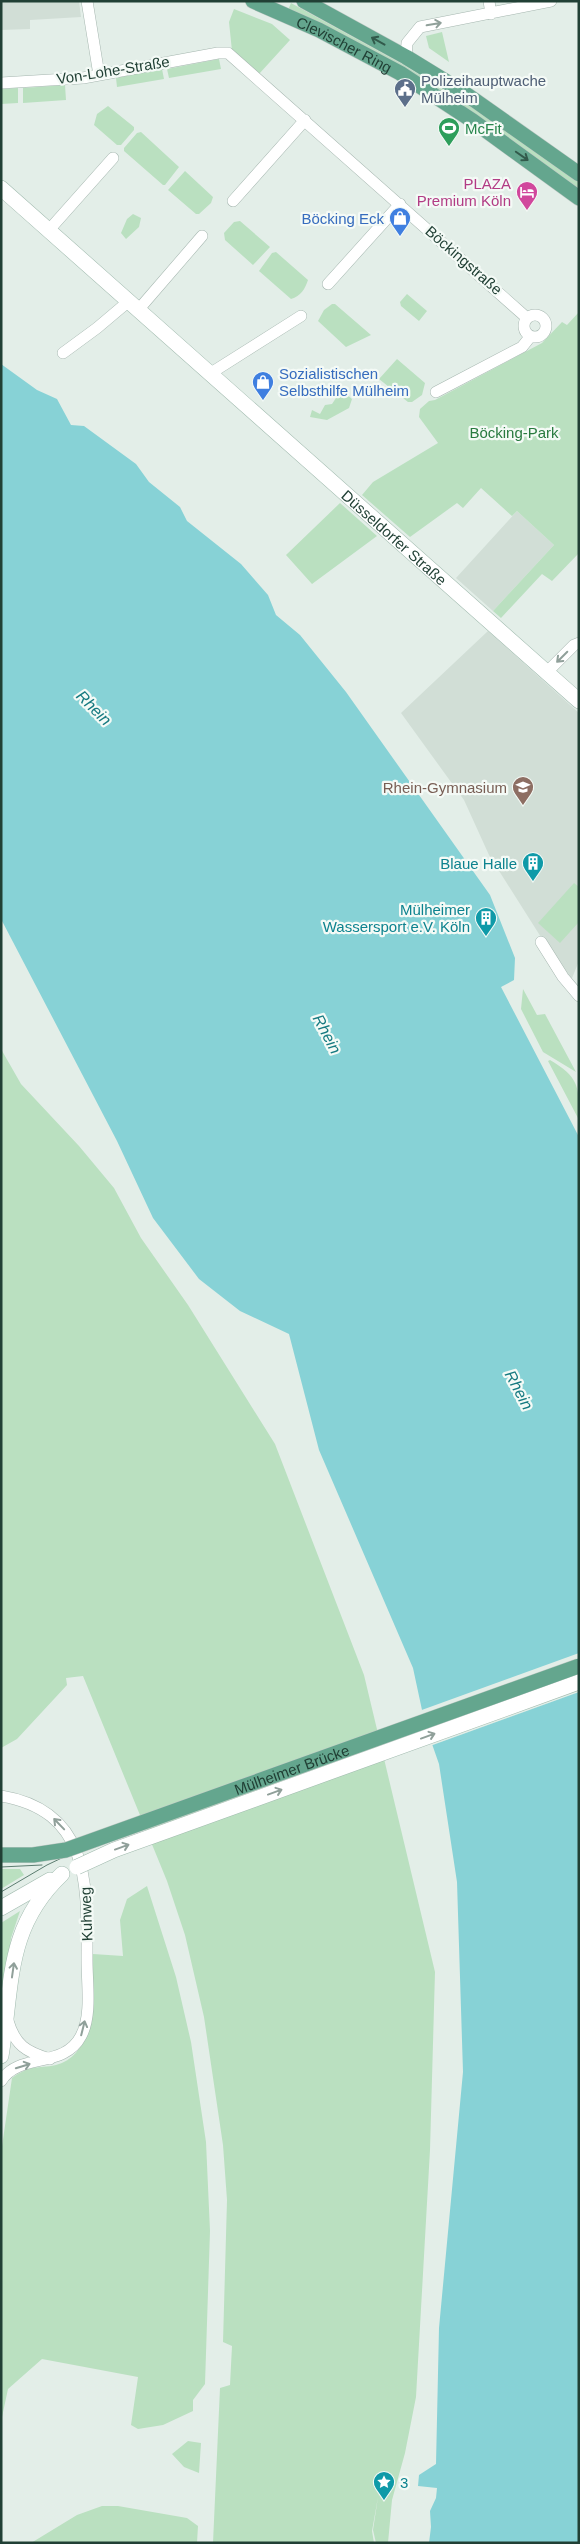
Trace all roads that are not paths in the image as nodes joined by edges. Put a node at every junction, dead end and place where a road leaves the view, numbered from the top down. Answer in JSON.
{"nodes":[{"id":1,"x":87,"y":1,"type":"edge"},
{"id":2,"x":253,"y":1,"type":"edge"},
{"id":3,"x":304,"y":1,"type":"edge"},
{"id":4,"x":489,"y":1,"type":"edge"},
{"id":5,"x":550,"y":1,"type":"edge"},
{"id":6,"x":491,"y":14,"type":"junction"},
{"id":7,"x":223,"y":52,"type":"joint"},
{"id":8,"x":406,"y":57,"type":"junction"},
{"id":9,"x":99,"y":75,"type":"junction"},
{"id":10,"x":1,"y":84,"type":"edge"},
{"id":11,"x":305,"y":120,"type":"junction"},
{"id":12,"x":112,"y":158,"type":"dead end"},
{"id":13,"x":579,"y":174,"type":"edge"},
{"id":14,"x":1,"y":188,"type":"edge"},
{"id":15,"x":579,"y":198,"type":"edge"},
{"id":16,"x":233,"y":201,"type":"dead end"},
{"id":17,"x":400,"y":204,"type":"junction"},
{"id":18,"x":49,"y":230,"type":"junction"},
{"id":19,"x":202,"y":236,"type":"dead end"},
{"id":20,"x":328,"y":284,"type":"dead end"},
{"id":21,"x":134,"y":305,"type":"junction"},
{"id":22,"x":301,"y":316,"type":"dead end"},
{"id":23,"x":528,"y":318,"type":"junction"},
{"id":24,"x":530,"y":337,"type":"junction"},
{"id":25,"x":63,"y":353,"type":"dead end"},
{"id":26,"x":210,"y":373,"type":"junction"},
{"id":27,"x":436,"y":392,"type":"dead end"},
{"id":28,"x":579,"y":643,"type":"edge"},
{"id":29,"x":547,"y":672,"type":"junction"},
{"id":30,"x":579,"y":700,"type":"edge"},
{"id":31,"x":540,"y":942,"type":"dead end"},
{"id":32,"x":579,"y":996,"type":"edge"},
{"id":33,"x":579,"y":1662,"type":"edge"},
{"id":34,"x":579,"y":1666,"type":"edge"},
{"id":35,"x":579,"y":1682,"type":"edge"},
{"id":36,"x":1,"y":1796,"type":"edge"},
{"id":37,"x":1,"y":1850,"type":"edge"},
{"id":38,"x":1,"y":1855,"type":"edge"},
{"id":39,"x":46,"y":1885,"type":"junction"},
{"id":40,"x":1,"y":1908,"type":"edge"},
{"id":41,"x":8,"y":2019,"type":"junction"},
{"id":42,"x":1,"y":2056,"type":"edge"},
{"id":43,"x":50,"y":2059,"type":"junction"},
{"id":44,"x":1,"y":2081,"type":"edge"}],
"edges":[{"from":1,"to":9,"type":"street"},
{"from":2,"to":15,"type":"main road","name":"Clevischer Ring","one_way":true},
{"from":8,"to":3,"type":"main road","name":"Clevischer Ring","one_way":true},
{"from":4,"to":6,"type":"street"},
{"from":5,"to":6,"type":"street"},
{"from":8,"to":6,"type":"street","one_way":true},
{"from":7,"to":9,"type":"street","name":"Von-Lohe-Straße"},
{"from":7,"to":11,"type":"street","name":"Böckingstraße"},
{"from":8,"to":13,"type":"main road","name":"Clevischer Ring"},
{"from":9,"to":10,"type":"street","name":"Von-Lohe-Straße"},
{"from":11,"to":16,"type":"street"},
{"from":11,"to":17,"type":"street","name":"Böckingstraße"},
{"from":12,"to":18,"type":"street"},
{"from":14,"to":18,"type":"main road","name":"Düsseldorfer Straße"},
{"from":17,"to":20,"type":"street"},
{"from":17,"to":23,"type":"street","name":"Böckingstraße"},
{"from":18,"to":21,"type":"main road","name":"Düsseldorfer Straße"},
{"from":19,"to":21,"type":"street"},
{"from":21,"to":25,"type":"street"},
{"from":21,"to":26,"type":"main road","name":"Düsseldorfer Straße"},
{"from":22,"to":26,"type":"street"},
{"from":23,"to":24,"type":"street"},
{"from":23,"to":24,"type":"street","name":"Böckingstraße"},
{"from":24,"to":27,"type":"street","name":"Böckingstraße"},
{"from":26,"to":29,"type":"main road","name":"Düsseldorfer Straße"},
{"from":28,"to":29,"type":"street","one_way":true},
{"from":29,"to":30,"type":"main road","name":"Düsseldorfer Straße"},
{"from":31,"to":32,"type":"street"},
{"from":33,"to":37,"type":"main road","name":"Mülheimer Brücke","bridge":true},
{"from":34,"to":38,"type":"main road","name":"Mülheimer Brücke","bridge":true},
{"from":39,"to":35,"type":"main road","name":"Mülheimer Brücke","one_way":true,"bridge":true},
{"from":43,"to":36,"type":"street","name":"Kuhweg","one_way":true},
{"from":39,"to":40,"type":"main road"},
{"from":41,"to":39,"type":"main road","one_way":true},
{"from":41,"to":42,"type":"main road"},
{"from":41,"to":43,"type":"street"},
{"from":44,"to":43,"type":"street","name":"Kuhweg","one_way":true}]}
